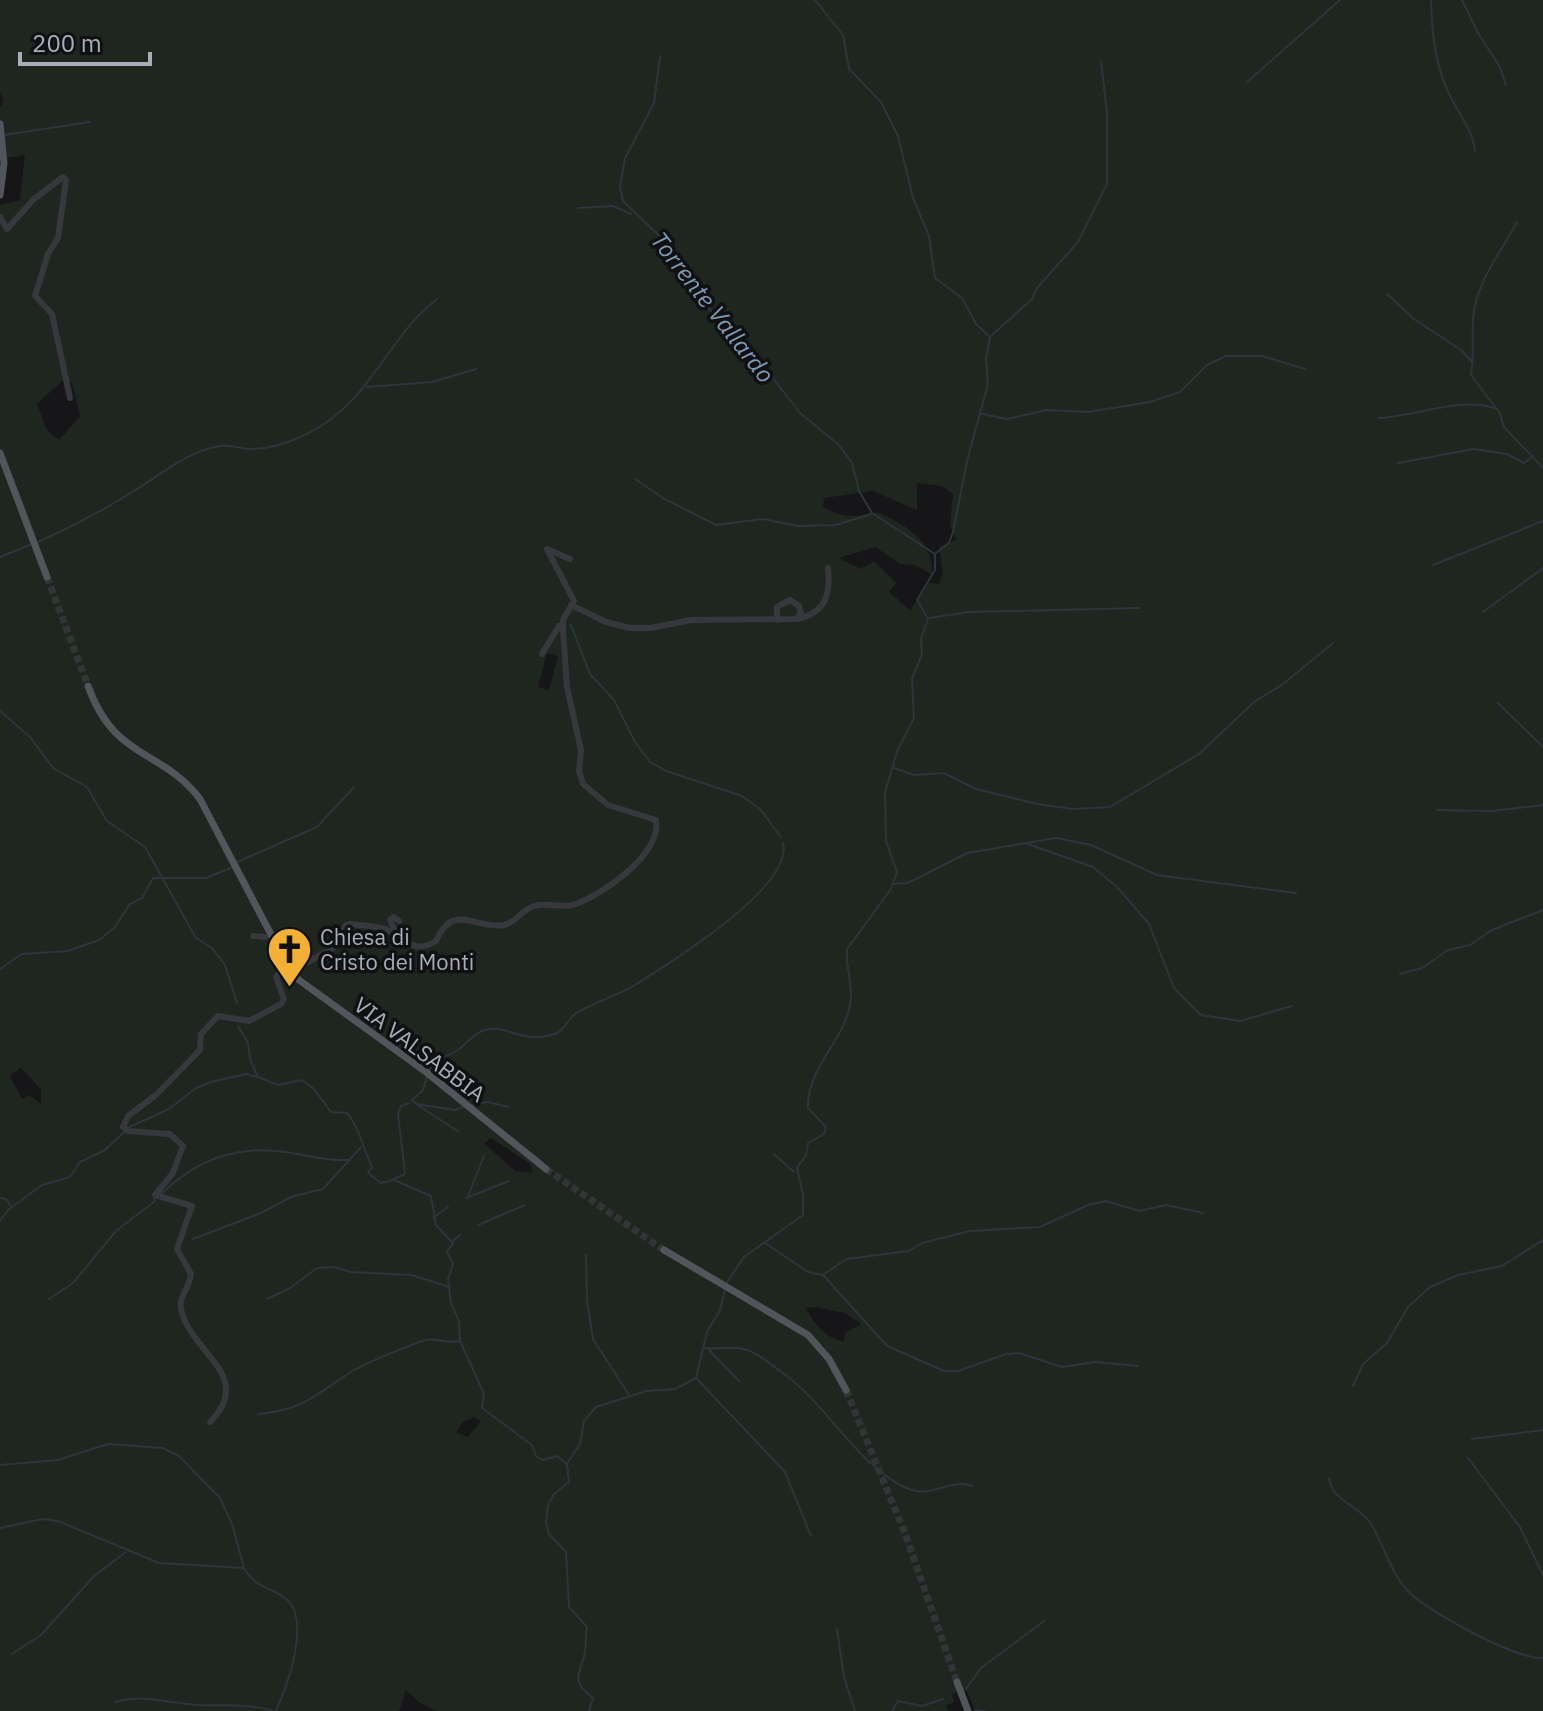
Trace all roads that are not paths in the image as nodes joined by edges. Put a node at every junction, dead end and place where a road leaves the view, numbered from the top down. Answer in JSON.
{"nodes":[{"id":1,"x":0,"y":124,"type":"edge"},
{"id":2,"x":0,"y":195,"type":"edge"},
{"id":3,"x":0,"y":217,"type":"edge"},
{"id":4,"x":70,"y":398,"type":"dead end"},
{"id":5,"x":0,"y":453,"type":"edge"},
{"id":6,"x":570,"y":559,"type":"dead end"},
{"id":7,"x":828,"y":568,"type":"dead end"},
{"id":8,"x":47,"y":575,"type":"tunnel mouth"},
{"id":9,"x":571,"y":605,"type":"junction"},
{"id":10,"x":796,"y":619,"type":"junction"},
{"id":11,"x":777,"y":620,"type":"junction"},
{"id":12,"x":563,"y":630,"type":"junction"},
{"id":13,"x":542,"y":654,"type":"dead end"},
{"id":14,"x":88,"y":686,"type":"tunnel mouth"},
{"id":15,"x":399,"y":921,"type":"dead end"},
{"id":16,"x":253,"y":936,"type":"dead end"},
{"id":17,"x":265,"y":937,"type":"dead end"},
{"id":18,"x":400,"y":941,"type":"junction"},
{"id":19,"x":279,"y":951,"type":"junction"},
{"id":20,"x":287,"y":965,"type":"junction"},
{"id":21,"x":546,"y":1169,"type":"tunnel mouth"},
{"id":22,"x":666,"y":1251,"type":"tunnel mouth"},
{"id":23,"x":846,"y":1390,"type":"tunnel mouth"},
{"id":24,"x":210,"y":1422,"type":"dead end"},
{"id":25,"x":957,"y":1682,"type":"tunnel mouth"},
{"id":26,"x":968,"y":1711,"type":"edge"}],
"edges":[{"from":1,"to":2,"type":"main road"},
{"from":3,"to":4,"type":"street"},
{"from":5,"to":8,"type":"main road"},
{"from":6,"to":9,"type":"street"},
{"from":7,"to":10,"type":"street"},
{"from":9,"to":11,"type":"street"},
{"from":9,"to":12,"type":"street"},
{"from":10,"to":11,"type":"street"},
{"from":10,"to":11,"type":"street"},
{"from":12,"to":13,"type":"street"},
{"from":12,"to":18,"type":"street"},
{"from":14,"to":19,"type":"main road","name":"VIA VALSABBIA"},
{"from":15,"to":18,"type":"street"},
{"from":16,"to":17,"type":"street"},
{"from":18,"to":19,"type":"street"},
{"from":19,"to":20,"type":"main road","name":"VIA VALSABBIA"},
{"from":20,"to":21,"type":"main road","name":"VIA VALSABBIA"},
{"from":20,"to":24,"type":"street"},
{"from":22,"to":23,"type":"main road"},
{"from":25,"to":26,"type":"main road"}]}
